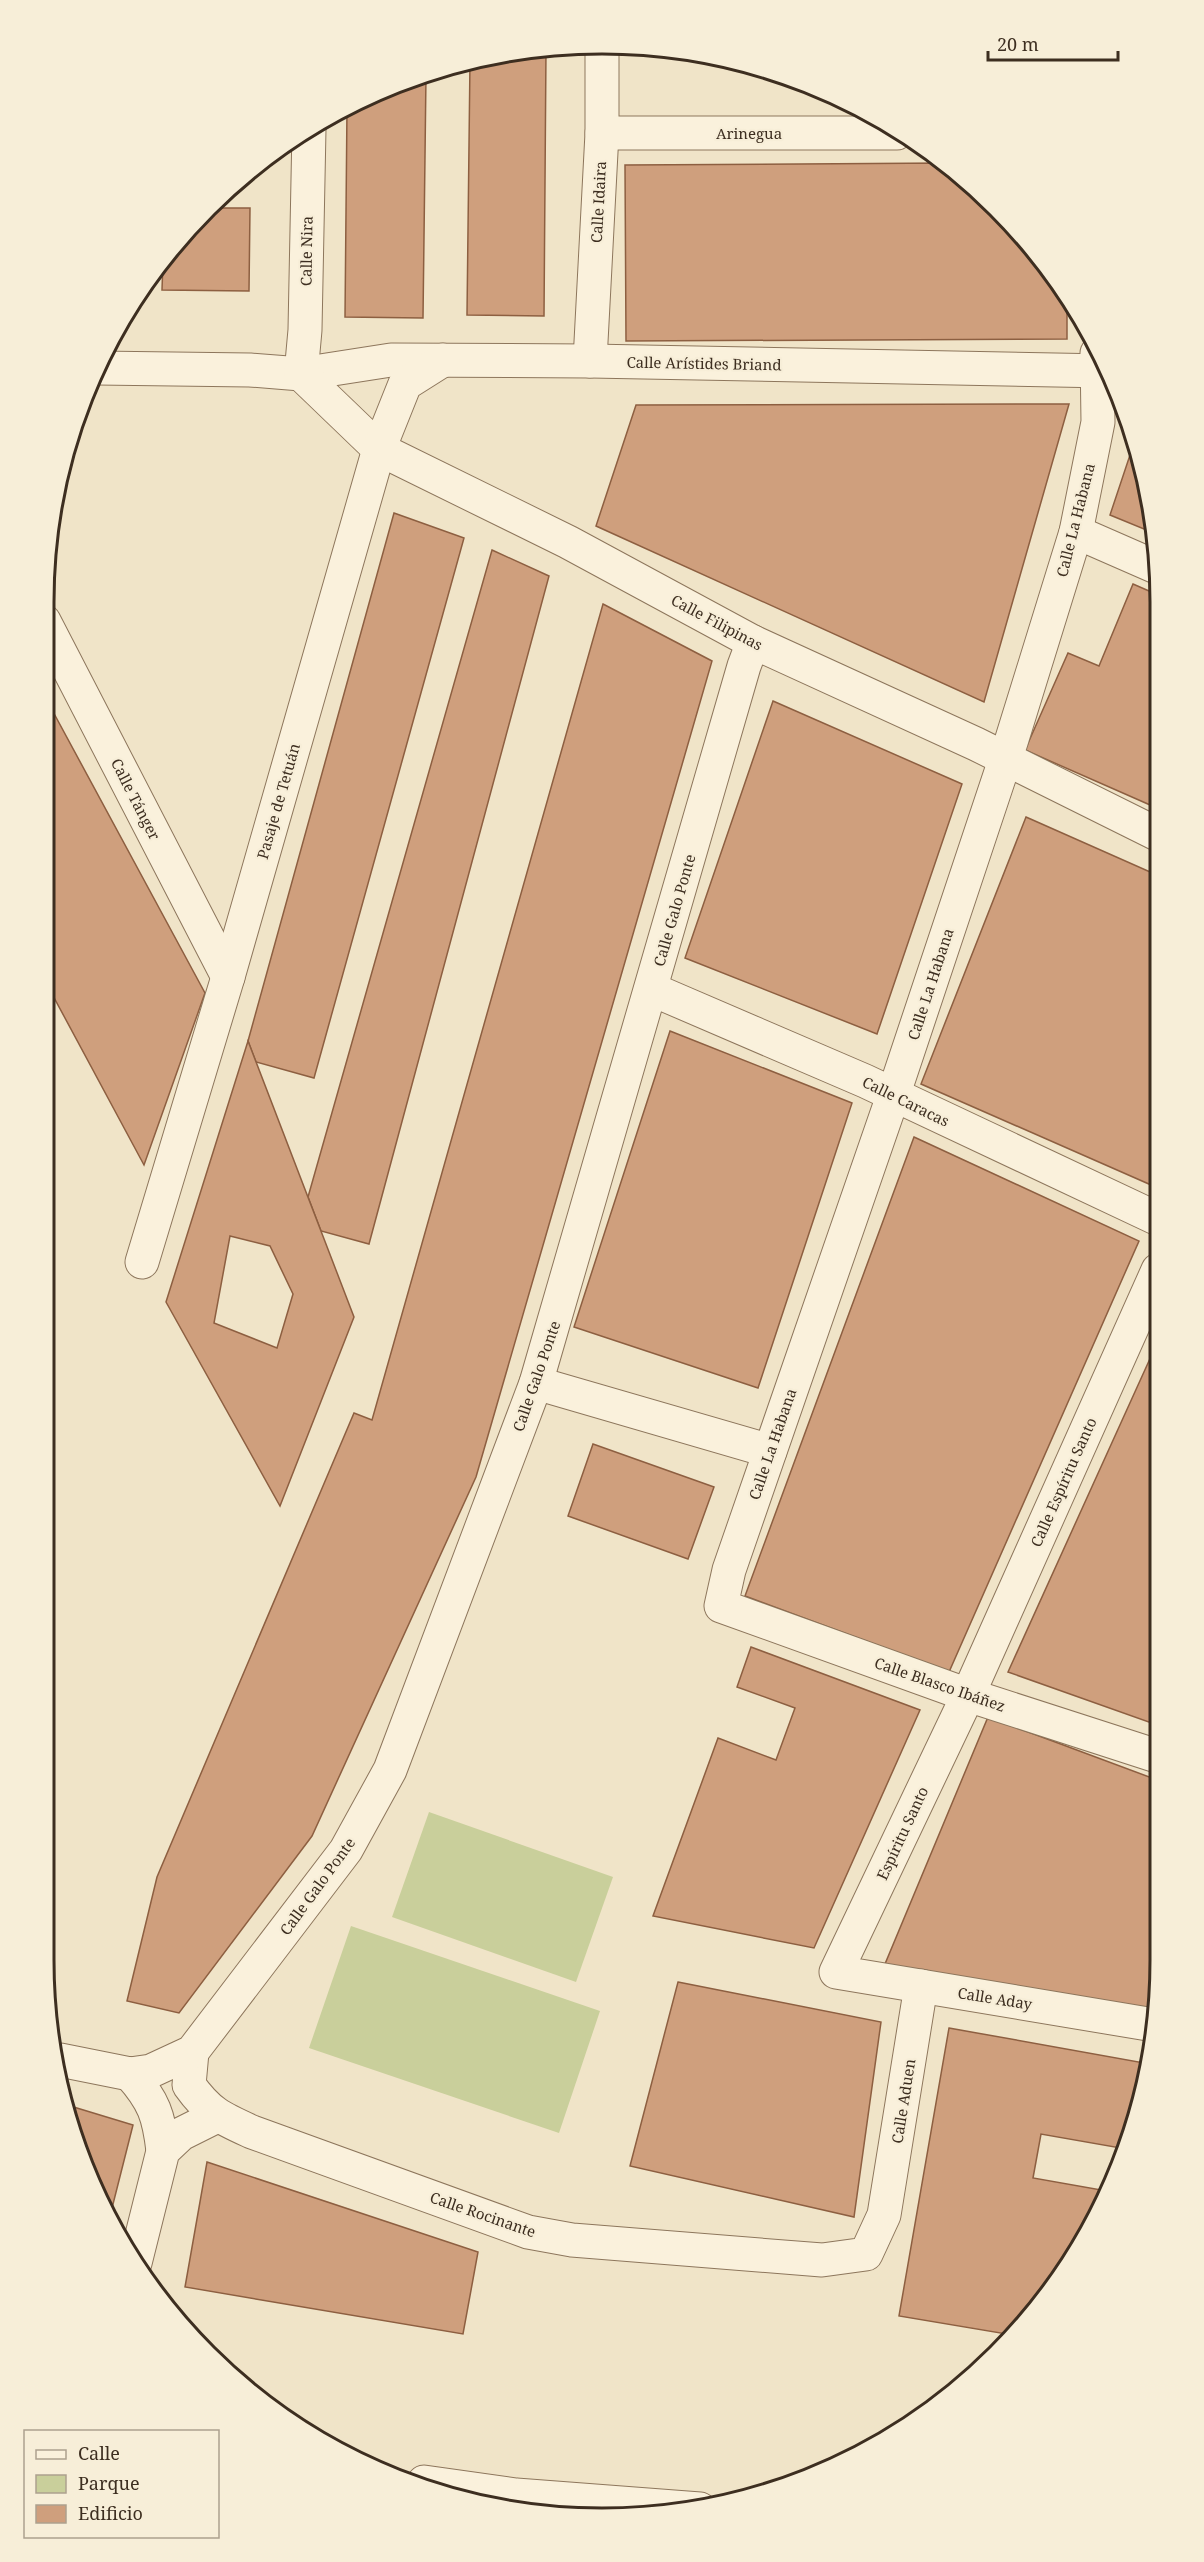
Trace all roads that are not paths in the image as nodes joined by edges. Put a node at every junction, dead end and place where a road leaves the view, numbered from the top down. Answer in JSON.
{"nodes":[{"id":1,"x":602,"y":54,"type":"edge"},
{"id":2,"x":886,"y":133,"type":"edge"},
{"id":3,"x":602,"y":134,"type":"junction"},
{"id":4,"x":309,"y":139,"type":"edge"},
{"id":5,"x":443,"y":360,"type":"junction"},
{"id":6,"x":590,"y":361,"type":"junction"},
{"id":7,"x":1095,"y":365,"type":"edge"},
{"id":8,"x":107,"y":368,"type":"edge"},
{"id":9,"x":301,"y":374,"type":"junction"},
{"id":10,"x":1100,"y":376,"type":"edge"},
{"id":11,"x":379,"y":449,"type":"junction"},
{"id":12,"x":1076,"y":532,"type":"junction"},
{"id":13,"x":1149,"y":564,"type":"edge"},
{"id":14,"x":54,"y":640,"type":"edge"},
{"id":15,"x":753,"y":642,"type":"junction"},
{"id":16,"x":1005,"y":759,"type":"junction"},
{"id":17,"x":1150,"y":831,"type":"edge"},
{"id":18,"x":228,"y":977,"type":"junction"},
{"id":19,"x":651,"y":989,"type":"junction"},
{"id":20,"x":893,"y":1096,"type":"junction"},
{"id":21,"x":1150,"y":1215,"type":"edge"},
{"id":22,"x":142,"y":1262,"type":"dead end"},
{"id":23,"x":1150,"y":1288,"type":"edge"},
{"id":24,"x":536,"y":1383,"type":"junction"},
{"id":25,"x":770,"y":1450,"type":"junction"},
{"id":26,"x":722,"y":1606,"type":"joint"},
{"id":27,"x":968,"y":1695,"type":"junction"},
{"id":28,"x":1150,"y":1753,"type":"edge"},
{"id":29,"x":836,"y":1972,"type":"joint"},
{"id":30,"x":921,"y":1986,"type":"junction"},
{"id":31,"x":1146,"y":2024,"type":"edge"},
{"id":32,"x":192,"y":2052,"type":"junction"},
{"id":33,"x":64,"y":2061,"type":"edge"},
{"id":34,"x":130,"y":2074,"type":"junction"},
{"id":35,"x":217,"y":2116,"type":"junction"},
{"id":36,"x":163,"y":2151,"type":"junction"},
{"id":37,"x":884,"y":2215,"type":"joint"},
{"id":38,"x":138,"y":2251,"type":"edge"},
{"id":39,"x":447,"y":2485,"type":"edge"},
{"id":40,"x":653,"y":2505,"type":"edge"}],
"edges":[{"from":1,"to":3,"type":"street","name":"Calle Idaira"},
{"from":2,"to":3,"type":"street","name":"Arinegua"},
{"from":3,"to":6,"type":"street","name":"Calle Idaira"},
{"from":4,"to":9,"type":"street","name":"Calle Nira"},
{"from":5,"to":6,"type":"street","name":"Calle Arístides Briand"},
{"from":5,"to":9,"type":"street","name":"Calle Arístides Briand"},
{"from":5,"to":11,"type":"street","name":"Pasaje de Tetuán"},
{"from":6,"to":7,"type":"street","name":"Calle Arístides Briand"},
{"from":8,"to":9,"type":"street","name":"Calle Arístides Briand"},
{"from":9,"to":11,"type":"street","name":"Calle Filipinas"},
{"from":10,"to":12,"type":"street","name":"Calle La Habana"},
{"from":11,"to":15,"type":"street","name":"Calle Filipinas"},
{"from":11,"to":18,"type":"street","name":"Pasaje de Tetuán"},
{"from":12,"to":13,"type":"street"},
{"from":12,"to":16,"type":"street","name":"Calle La Habana"},
{"from":14,"to":18,"type":"street","name":"Calle Tánger"},
{"from":15,"to":16,"type":"street","name":"Calle Filipinas"},
{"from":15,"to":19,"type":"street","name":"Calle Galo Ponte"},
{"from":16,"to":17,"type":"street","name":"Calle Filipinas"},
{"from":16,"to":20,"type":"street","name":"Calle La Habana"},
{"from":18,"to":22,"type":"street","name":"Pasaje de Tetuán"},
{"from":19,"to":20,"type":"street","name":"Calle Caracas"},
{"from":19,"to":24,"type":"street","name":"Calle Galo Ponte"},
{"from":20,"to":21,"type":"street","name":"Calle Caracas"},
{"from":20,"to":25,"type":"street","name":"Calle La Habana"},
{"from":23,"to":27,"type":"street","name":"Calle Espíritu Santo"},
{"from":24,"to":25,"type":"street"},
{"from":24,"to":32,"type":"street","name":"Calle Galo Ponte"},
{"from":25,"to":26,"type":"street","name":"Calle La Habana"},
{"from":26,"to":27,"type":"street","name":"Calle Blasco Ibáñez"},
{"from":27,"to":28,"type":"street","name":"Calle Blasco Ibáñez"},
{"from":27,"to":29,"type":"street","name":"Espíritu Santo"},
{"from":29,"to":30,"type":"street","name":"Calle Aday"},
{"from":30,"to":31,"type":"street","name":"Calle Aday"},
{"from":30,"to":37,"type":"street","name":"Calle Aduen"},
{"from":32,"to":34,"type":"street"},
{"from":32,"to":35,"type":"street","name":"Calle Rocinante"},
{"from":33,"to":34,"type":"street"},
{"from":34,"to":36,"type":"street"},
{"from":35,"to":36,"type":"street"},
{"from":35,"to":37,"type":"street","name":"Calle Rocinante"},
{"from":36,"to":38,"type":"street"},
{"from":39,"to":40,"type":"street"}]}
